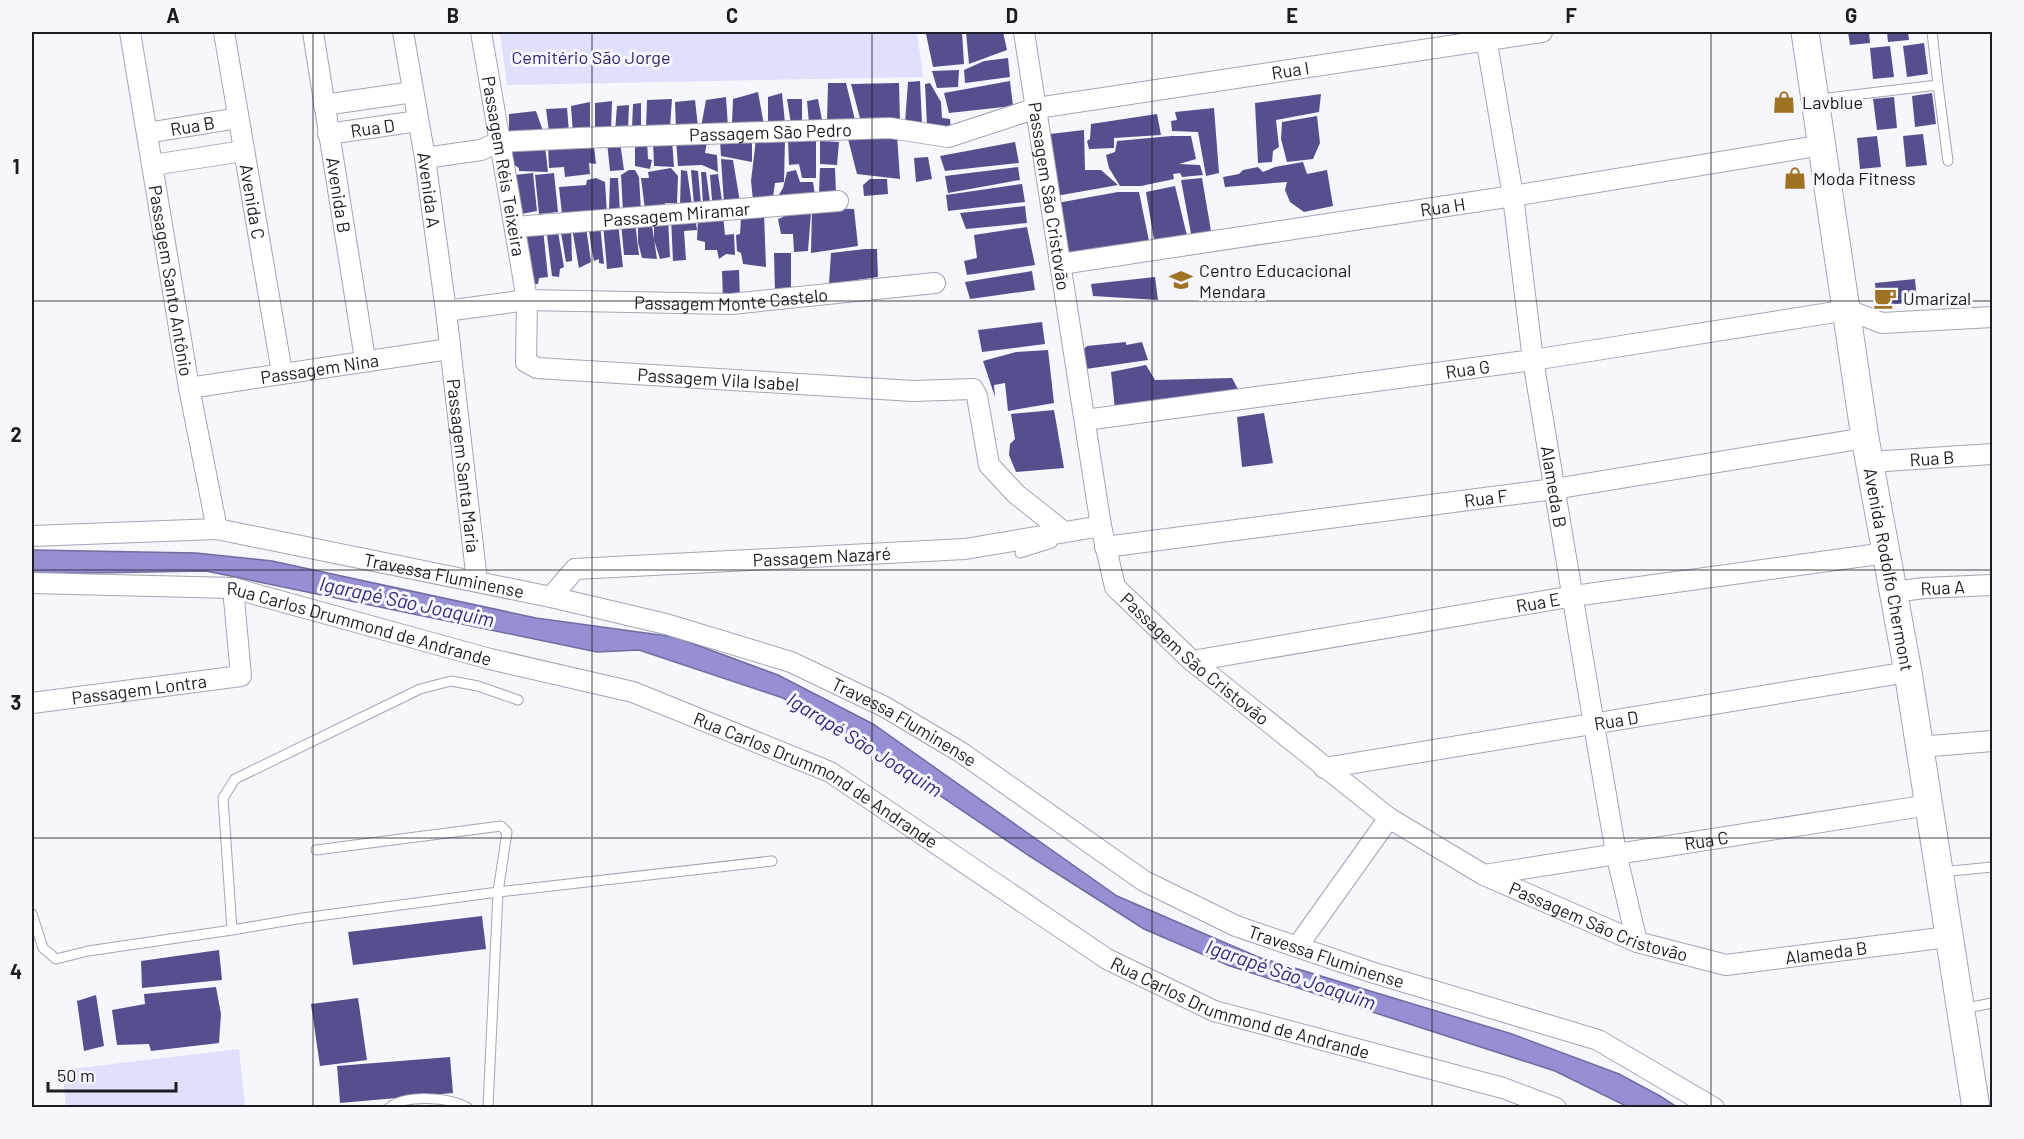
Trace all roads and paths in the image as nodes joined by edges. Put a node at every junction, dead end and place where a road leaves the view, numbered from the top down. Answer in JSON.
{"nodes":[{"id":1,"x":130,"y":32,"type":"edge"},
{"id":2,"x":224,"y":32,"type":"edge"},
{"id":3,"x":313,"y":32,"type":"edge"},
{"id":4,"x":403,"y":32,"type":"edge"},
{"id":5,"x":481,"y":32,"type":"edge"},
{"id":6,"x":1024,"y":32,"type":"edge"},
{"id":7,"x":1542,"y":32,"type":"edge"},
{"id":8,"x":1805,"y":32,"type":"edge"},
{"id":9,"x":1932,"y":32,"type":"edge"},
{"id":10,"x":1485,"y":36,"type":"edge"},
{"id":11,"x":1938,"y":85,"type":"junction"},
{"id":12,"x":413,"y":92,"type":"junction"},
{"id":13,"x":1817,"y":99,"type":"junction"},
{"id":14,"x":324,"y":105,"type":"junction"},
{"id":15,"x":1037,"y":108,"type":"junction"},
{"id":16,"x":238,"y":118,"type":"junction"},
{"id":17,"x":418,"y":121,"type":"junction"},
{"id":18,"x":147,"y":133,"type":"junction"},
{"id":19,"x":328,"y":134,"type":"junction"},
{"id":20,"x":499,"y":141,"type":"junction"},
{"id":21,"x":1823,"y":145,"type":"junction"},
{"id":22,"x":243,"y":152,"type":"junction"},
{"id":23,"x":425,"y":158,"type":"junction"},
{"id":24,"x":1948,"y":160,"type":"dead end"},
{"id":25,"x":153,"y":165,"type":"junction"},
{"id":26,"x":1513,"y":196,"type":"junction"},
{"id":27,"x":838,"y":201,"type":"dead end"},
{"id":28,"x":516,"y":227,"type":"junction"},
{"id":29,"x":1061,"y":264,"type":"junction"},
{"id":30,"x":935,"y":283,"type":"dead end"},
{"id":31,"x":527,"y":300,"type":"junction"},
{"id":32,"x":1848,"y":310,"type":"junction"},
{"id":33,"x":446,"y":311,"type":"junction"},
{"id":34,"x":1992,"y":317,"type":"edge"},
{"id":35,"x":449,"y":349,"type":"junction"},
{"id":36,"x":365,"y":359,"type":"junction"},
{"id":37,"x":1533,"y":360,"type":"junction"},
{"id":38,"x":282,"y":373,"type":"junction"},
{"id":39,"x":189,"y":388,"type":"junction"},
{"id":40,"x":1085,"y":420,"type":"junction"},
{"id":41,"x":1868,"y":450,"type":"junction"},
{"id":42,"x":1992,"y":454,"type":"edge"},
{"id":43,"x":1554,"y":489,"type":"junction"},
{"id":44,"x":1101,"y":526,"type":"junction"},
{"id":45,"x":217,"y":529,"type":"junction"},
{"id":46,"x":1064,"y":532,"type":"junction"},
{"id":47,"x":32,"y":536,"type":"edge"},
{"id":48,"x":1106,"y":547,"type":"junction"},
{"id":49,"x":1020,"y":553,"type":"dead end"},
{"id":50,"x":1886,"y":553,"type":"junction"},
{"id":51,"x":477,"y":581,"type":"junction"},
{"id":52,"x":32,"y":583,"type":"edge"},
{"id":53,"x":1992,"y":585,"type":"edge"},
{"id":54,"x":233,"y":588,"type":"junction"},
{"id":55,"x":1893,"y":592,"type":"junction"},
{"id":56,"x":1574,"y":596,"type":"junction"},
{"id":57,"x":551,"y":597,"type":"junction"},
{"id":58,"x":1192,"y":661,"type":"junction"},
{"id":59,"x":1908,"y":672,"type":"junction"},
{"id":60,"x":518,"y":700,"type":"dead end"},
{"id":61,"x":32,"y":703,"type":"edge"},
{"id":62,"x":1594,"y":725,"type":"junction"},
{"id":63,"x":1992,"y":741,"type":"edge"},
{"id":64,"x":1919,"y":747,"type":"junction"},
{"id":65,"x":1324,"y":768,"type":"junction"},
{"id":66,"x":1929,"y":805,"type":"junction"},
{"id":67,"x":1389,"y":819,"type":"junction"},
{"id":68,"x":316,"y":850,"type":"dead end"},
{"id":69,"x":1616,"y":853,"type":"junction"},
{"id":70,"x":772,"y":861,"type":"dead end"},
{"id":71,"x":1992,"y":867,"type":"edge"},
{"id":72,"x":1939,"y":873,"type":"junction"},
{"id":73,"x":1484,"y":875,"type":"junction"},
{"id":74,"x":498,"y":892,"type":"junction"},
{"id":75,"x":32,"y":914,"type":"edge"},
{"id":76,"x":232,"y":930,"type":"junction"},
{"id":77,"x":1948,"y":937,"type":"junction"},
{"id":78,"x":1637,"y":942,"type":"junction"},
{"id":79,"x":1297,"y":947,"type":"junction"},
{"id":80,"x":1706,"y":961,"type":"joint"},
{"id":81,"x":1992,"y":1003,"type":"edge"},
{"id":82,"x":1960,"y":1009,"type":"junction"},
{"id":83,"x":429,"y":1103,"type":"edge"},
{"id":84,"x":486,"y":1106,"type":"edge"},
{"id":85,"x":388,"y":1107,"type":"edge"},
{"id":86,"x":468,"y":1107,"type":"edge"},
{"id":87,"x":1556,"y":1107,"type":"edge"},
{"id":88,"x":1714,"y":1107,"type":"edge"},
{"id":89,"x":1976,"y":1107,"type":"edge"}],
"edges":[{"from":1,"to":18,"type":"street","name":"Passagem Santo Antônio"},
{"from":2,"to":16,"type":"street","name":"Avenida C"},
{"from":3,"to":14,"type":"street","name":"Avenida B"},
{"from":4,"to":12,"type":"street","name":"Avenida A"},
{"from":5,"to":20,"type":"street","name":"Passagem Réis Teixeira"},
{"from":6,"to":15,"type":"street","name":"Passagem São Cristovão"},
{"from":7,"to":10,"type":"street","name":"Rua I"},
{"from":8,"to":13,"type":"main road","name":"Avenida Rodolfo Chermont"},
{"from":9,"to":11,"type":"lane"},
{"from":10,"to":15,"type":"street","name":"Rua I"},
{"from":10,"to":26,"type":"street","name":"Alameda B"},
{"from":11,"to":13,"type":"lane"},
{"from":11,"to":24,"type":"lane"},
{"from":12,"to":14,"type":"street"},
{"from":12,"to":17,"type":"street","name":"Avenida A"},
{"from":13,"to":21,"type":"main road","name":"Avenida Rodolfo Chermont"},
{"from":14,"to":19,"type":"street","name":"Avenida B"},
{"from":15,"to":20,"type":"street","name":"Passagem São Pedro"},
{"from":15,"to":29,"type":"street","name":"Passagem São Cristovão"},
{"from":16,"to":18,"type":"street","name":"Rua B"},
{"from":16,"to":22,"type":"street","name":"Avenida C"},
{"from":17,"to":19,"type":"street","name":"Rua D"},
{"from":17,"to":23,"type":"street","name":"Avenida A"},
{"from":18,"to":25,"type":"street","name":"Passagem Santo Antônio"},
{"from":19,"to":36,"type":"street","name":"Avenida B"},
{"from":20,"to":23,"type":"street","name":"Passagem São Pedro"},
{"from":20,"to":28,"type":"street","name":"Passagem Réis Teixeira"},
{"from":21,"to":26,"type":"street","name":"Rua H"},
{"from":21,"to":32,"type":"main road","name":"Avenida Rodolfo Chermont"},
{"from":22,"to":25,"type":"street","name":"Rua B"},
{"from":22,"to":38,"type":"street","name":"Avenida C"},
{"from":23,"to":33,"type":"street","name":"Avenida A"},
{"from":25,"to":39,"type":"street","name":"Passagem Santo Antônio"},
{"from":26,"to":29,"type":"street","name":"Rua H"},
{"from":26,"to":37,"type":"street","name":"Alameda B"},
{"from":27,"to":28,"type":"street","name":"Passagem Miramar"},
{"from":28,"to":31,"type":"street","name":"Passagem Réis Teixeira"},
{"from":29,"to":40,"type":"street","name":"Passagem São Cristovão"},
{"from":30,"to":31,"type":"street","name":"Passagem Monte Castelo"},
{"from":31,"to":33,"type":"street","name":"Passagem Monte Castelo"},
{"from":31,"to":46,"type":"street","name":"Passagem Vila Isabel"},
{"from":32,"to":34,"type":"street"},
{"from":32,"to":37,"type":"street","name":"Rua G"},
{"from":32,"to":41,"type":"main road","name":"Avenida Rodolfo Chermont"},
{"from":33,"to":35,"type":"street","name":"Avenida A"},
{"from":35,"to":36,"type":"street","name":"Passagem Nina"},
{"from":35,"to":51,"type":"street","name":"Passagem Santa Maria"},
{"from":36,"to":38,"type":"street","name":"Passagem Nina"},
{"from":37,"to":40,"type":"street","name":"Rua G"},
{"from":37,"to":43,"type":"street","name":"Alameda B"},
{"from":38,"to":39,"type":"street","name":"Passagem Nina"},
{"from":39,"to":45,"type":"street","name":"Passagem Santo Antônio"},
{"from":40,"to":44,"type":"street","name":"Passagem São Cristovão"},
{"from":41,"to":42,"type":"street","name":"Rua B"},
{"from":41,"to":43,"type":"street","name":"Rua F"},
{"from":41,"to":50,"type":"main road","name":"Avenida Rodolfo Chermont"},
{"from":43,"to":48,"type":"street","name":"Rua F"},
{"from":43,"to":56,"type":"street","name":"Alameda B"},
{"from":44,"to":46,"type":"street","name":"Passagem Nazaré"},
{"from":44,"to":48,"type":"street","name":"Passagem São Cristovão"},
{"from":44,"to":49,"type":"lane"},
{"from":45,"to":47,"type":"street","name":"Travessa Fluminense"},
{"from":45,"to":51,"type":"street","name":"Travessa Fluminense"},
{"from":46,"to":57,"type":"street","name":"Passagem Nazaré"},
{"from":48,"to":58,"type":"street","name":"Passagem São Cristovão"},
{"from":50,"to":55,"type":"main road","name":"Avenida Rodolfo Chermont"},
{"from":50,"to":56,"type":"street","name":"Rua E"},
{"from":51,"to":57,"type":"street","name":"Travessa Fluminense"},
{"from":52,"to":54,"type":"street","name":"Rua Carlos Drummond de Andrande"},
{"from":53,"to":55,"type":"street","name":"Rua A"},
{"from":54,"to":61,"type":"street","name":"Passagem Lontra"},
{"from":54,"to":87,"type":"street","name":"Rua Carlos Drummond de Andrande"},
{"from":55,"to":59,"type":"main road","name":"Avenida Rodolfo Chermont"},
{"from":56,"to":58,"type":"street","name":"Rua E"},
{"from":56,"to":62,"type":"street","name":"Alameda B"},
{"from":57,"to":79,"type":"street","name":"Travessa Fluminense"},
{"from":58,"to":65,"type":"street","name":"Passagem São Cristovão"},
{"from":59,"to":62,"type":"street","name":"Rua D"},
{"from":59,"to":64,"type":"main road","name":"Avenida Rodolfo Chermont"},
{"from":60,"to":76,"type":"lane"},
{"from":62,"to":65,"type":"street","name":"Rua D"},
{"from":62,"to":69,"type":"street","name":"Alameda B"},
{"from":63,"to":64,"type":"street"},
{"from":64,"to":66,"type":"main road","name":"Avenida Rodolfo Chermont"},
{"from":65,"to":67,"type":"street","name":"Passagem São Cristovão"},
{"from":66,"to":69,"type":"street","name":"Rua C"},
{"from":66,"to":72,"type":"main road","name":"Avenida Rodolfo Chermont"},
{"from":67,"to":73,"type":"street","name":"Passagem São Cristovão"},
{"from":67,"to":79,"type":"street"},
{"from":68,"to":74,"type":"lane"},
{"from":69,"to":73,"type":"street","name":"Rua C"},
{"from":69,"to":78,"type":"street","name":"Alameda B"},
{"from":70,"to":74,"type":"lane"},
{"from":71,"to":72,"type":"lane"},
{"from":72,"to":77,"type":"main road","name":"Avenida Rodolfo Chermont"},
{"from":73,"to":78,"type":"street","name":"Passagem São Cristovão"},
{"from":74,"to":76,"type":"lane"},
{"from":74,"to":84,"type":"lane"},
{"from":75,"to":76,"type":"lane"},
{"from":77,"to":80,"type":"street","name":"Alameda B"},
{"from":77,"to":82,"type":"main road","name":"Avenida Rodolfo Chermont"},
{"from":78,"to":80,"type":"street","name":"Passagem São Cristovão"},
{"from":79,"to":88,"type":"street","name":"Travessa Fluminense"},
{"from":81,"to":82,"type":"lane"},
{"from":82,"to":89,"type":"main road","name":"Avenida Rodolfo Chermont"},
{"from":83,"to":85,"type":"lane"},
{"from":83,"to":86,"type":"lane"}]}
